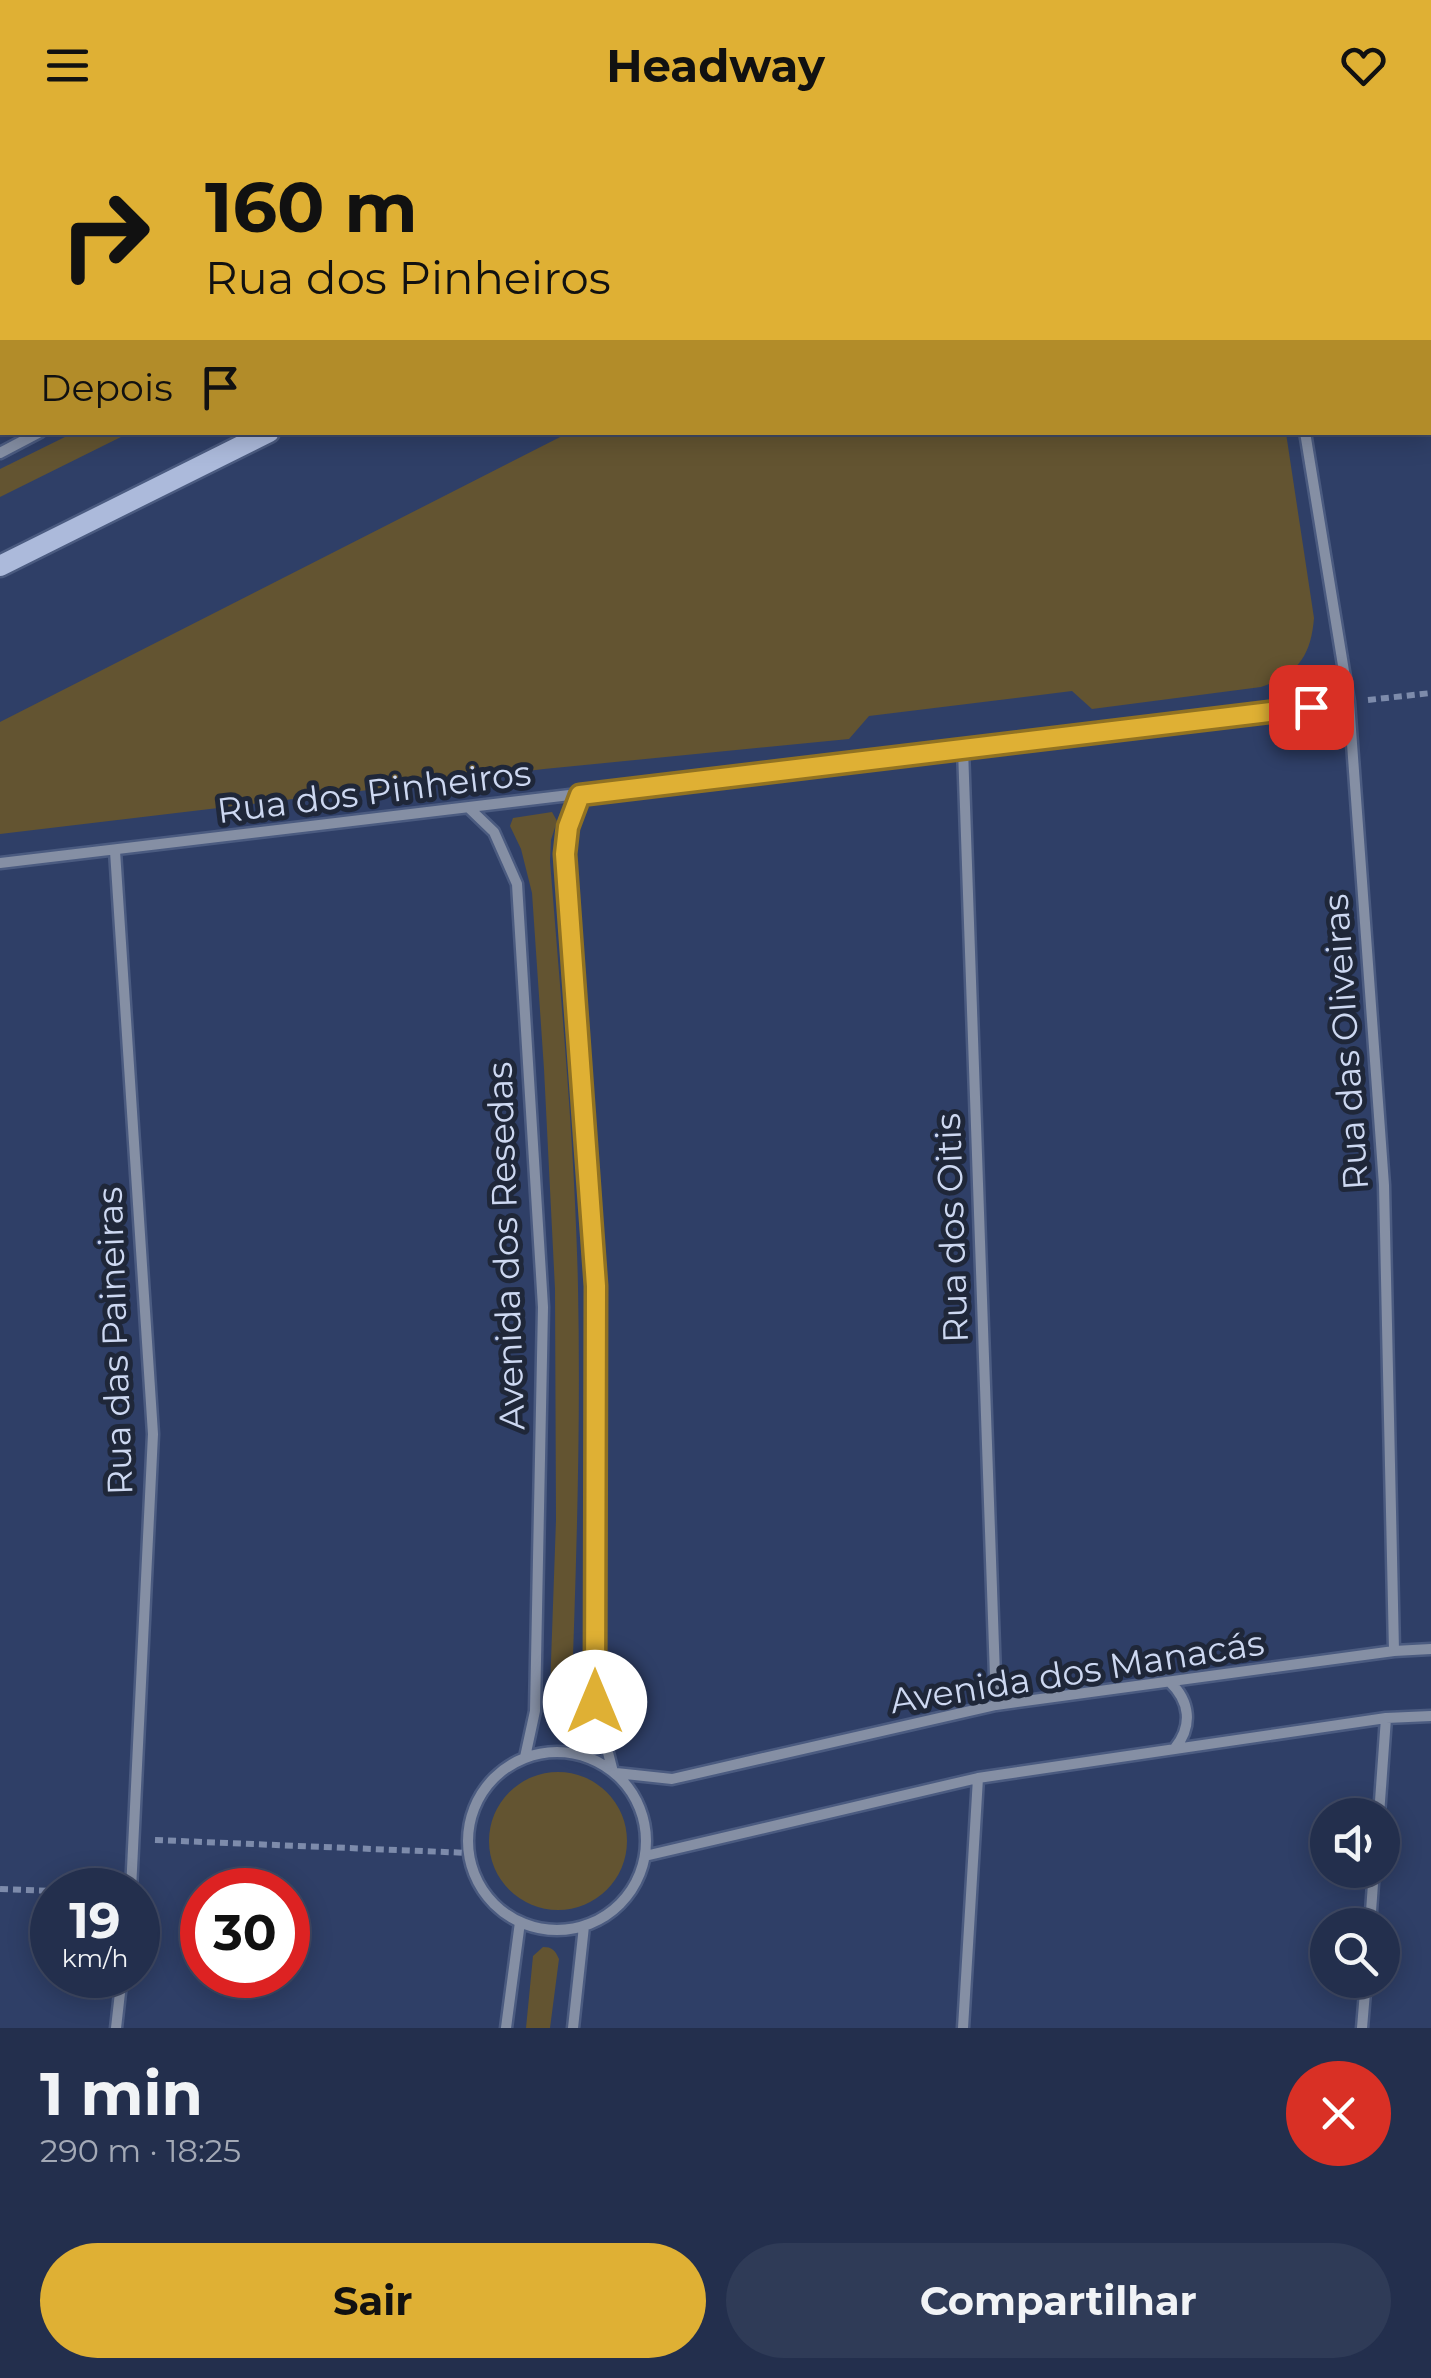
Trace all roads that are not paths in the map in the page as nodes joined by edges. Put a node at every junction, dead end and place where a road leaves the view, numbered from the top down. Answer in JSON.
{"nodes":[{"id":1,"x":34,"y":435,"type":"edge"},
{"id":2,"x":264,"y":435,"type":"edge"},
{"id":3,"x":1305,"y":435,"type":"edge"},
{"id":4,"x":0,"y":453,"type":"edge"},
{"id":5,"x":0,"y":566,"type":"edge"},
{"id":6,"x":1349,"y":702,"type":"junction"},
{"id":7,"x":964,"y":748,"type":"junction"},
{"id":8,"x":580,"y":795,"type":"junction"},
{"id":9,"x":469,"y":808,"type":"junction"},
{"id":10,"x":115,"y":851,"type":"junction"},
{"id":11,"x":0,"y":864,"type":"edge"},
{"id":12,"x":1431,"y":1649,"type":"edge"},
{"id":13,"x":1394,"y":1651,"type":"junction"},
{"id":14,"x":1170,"y":1682,"type":"junction"},
{"id":15,"x":996,"y":1706,"type":"junction"},
{"id":16,"x":1431,"y":1716,"type":"edge"},
{"id":17,"x":1386,"y":1718,"type":"junction"},
{"id":18,"x":1174,"y":1749,"type":"junction"},
{"id":19,"x":525,"y":1757,"type":"junction"},
{"id":20,"x":615,"y":1772,"type":"junction"},
{"id":21,"x":978,"y":1778,"type":"junction"},
{"id":22,"x":1379,"y":1798,"type":"edge"},
{"id":23,"x":645,"y":1856,"type":"junction"},
{"id":24,"x":132,"y":1868,"type":"edge"},
{"id":25,"x":520,"y":1922,"type":"junction"},
{"id":26,"x":584,"y":1926,"type":"junction"},
{"id":27,"x":119,"y":1998,"type":"edge"},
{"id":28,"x":1364,"y":1998,"type":"edge"},
{"id":29,"x":116,"y":2028,"type":"edge"},
{"id":30,"x":506,"y":2028,"type":"edge"},
{"id":31,"x":573,"y":2028,"type":"edge"},
{"id":32,"x":962,"y":2028,"type":"edge"},
{"id":33,"x":1362,"y":2028,"type":"edge"}],
"edges":[{"from":1,"to":4,"type":"street"},
{"from":2,"to":5,"type":"street"},
{"from":3,"to":6,"type":"street","name":"Rua das Oliveiras"},
{"from":6,"to":7,"type":"street","name":"Rua dos Pinheiros"},
{"from":6,"to":13,"type":"street","name":"Rua das Oliveiras"},
{"from":7,"to":8,"type":"street","name":"Rua dos Pinheiros"},
{"from":7,"to":15,"type":"street","name":"Rua dos Oitis"},
{"from":8,"to":9,"type":"street","name":"Rua dos Pinheiros"},
{"from":8,"to":20,"type":"street"},
{"from":9,"to":10,"type":"street","name":"Rua dos Pinheiros"},
{"from":9,"to":19,"type":"street","name":"Avenida dos Resedas"},
{"from":10,"to":11,"type":"street","name":"Rua dos Pinheiros"},
{"from":10,"to":24,"type":"street","name":"Rua das Paineiras"},
{"from":12,"to":13,"type":"street","name":"Avenida dos Manacás"},
{"from":13,"to":14,"type":"street","name":"Avenida dos Manacás"},
{"from":14,"to":15,"type":"street","name":"Avenida dos Manacás"},
{"from":14,"to":18,"type":"street"},
{"from":15,"to":20,"type":"street","name":"Avenida dos Manacás"},
{"from":16,"to":17,"type":"street"},
{"from":17,"to":18,"type":"street"},
{"from":17,"to":22,"type":"street"},
{"from":18,"to":21,"type":"street"},
{"from":19,"to":20,"type":"street"},
{"from":19,"to":25,"type":"street"},
{"from":20,"to":23,"type":"street"},
{"from":21,"to":23,"type":"street"},
{"from":21,"to":32,"type":"street"},
{"from":23,"to":26,"type":"street"},
{"from":25,"to":26,"type":"street"},
{"from":25,"to":30,"type":"street"},
{"from":26,"to":31,"type":"street"},
{"from":27,"to":29,"type":"street"},
{"from":28,"to":33,"type":"street"}]}
